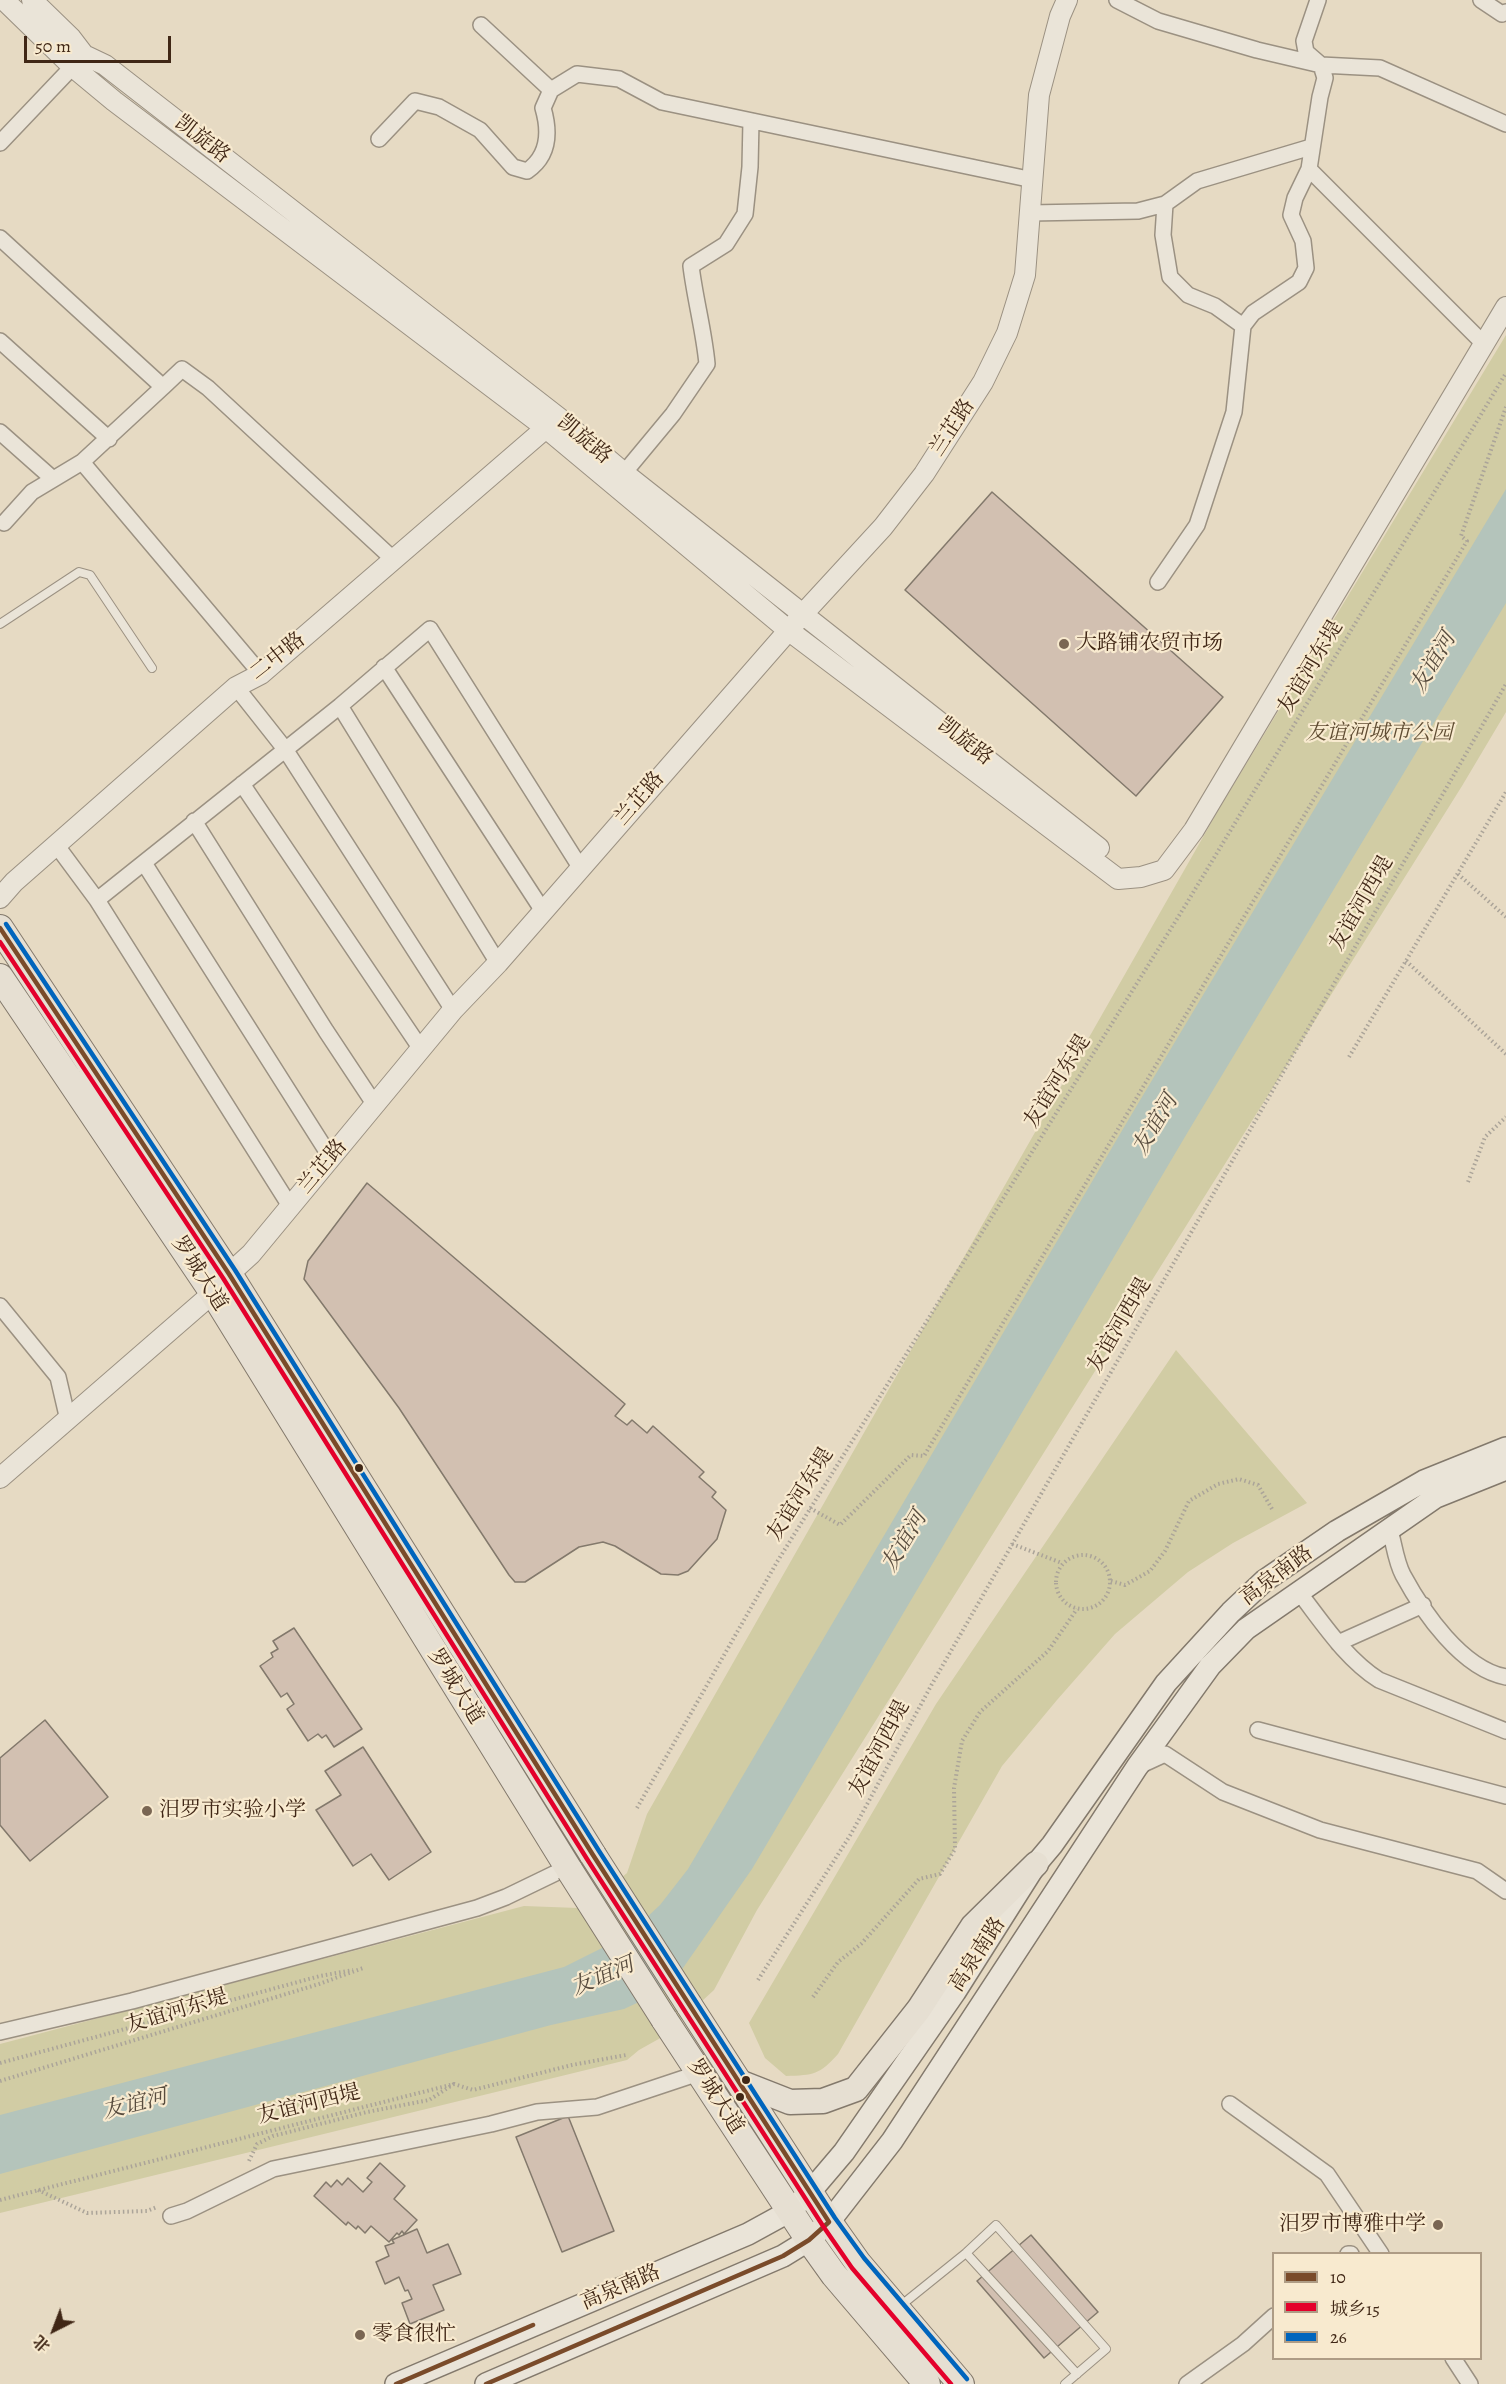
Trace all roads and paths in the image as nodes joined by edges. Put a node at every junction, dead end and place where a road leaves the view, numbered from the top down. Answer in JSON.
{"nodes":[{"id":1,"x":3,"y":0,"type":"edge"},
{"id":2,"x":32,"y":0,"type":"edge"},
{"id":3,"x":1067,"y":0,"type":"edge"},
{"id":4,"x":1117,"y":0,"type":"edge"},
{"id":5,"x":1318,"y":0,"type":"edge"},
{"id":6,"x":1481,"y":0,"type":"edge"},
{"id":7,"x":1506,"y":12,"type":"edge"},
{"id":8,"x":481,"y":25,"type":"dead end"},
{"id":9,"x":78,"y":61,"type":"junction"},
{"id":10,"x":1321,"y":65,"type":"junction"},
{"id":11,"x":551,"y":90,"type":"junction"},
{"id":12,"x":751,"y":121,"type":"junction"},
{"id":13,"x":1506,"y":124,"type":"edge"},
{"id":14,"x":379,"y":139,"type":"dead end"},
{"id":15,"x":0,"y":143,"type":"edge"},
{"id":16,"x":1311,"y":147,"type":"junction"},
{"id":17,"x":1309,"y":169,"type":"junction"},
{"id":18,"x":1033,"y":180,"type":"junction"},
{"id":19,"x":1165,"y":204,"type":"junction"},
{"id":20,"x":1030,"y":213,"type":"junction"},
{"id":21,"x":0,"y":238,"type":"edge"},
{"id":22,"x":1506,"y":307,"type":"edge"},
{"id":23,"x":1243,"y":326,"type":"junction"},
{"id":24,"x":0,"y":341,"type":"edge"},
{"id":25,"x":1484,"y":344,"type":"junction"},
{"id":26,"x":1506,"y":373,"type":"edge"},
{"id":27,"x":163,"y":387,"type":"junction"},
{"id":28,"x":1506,"y":407,"type":"edge"},
{"id":29,"x":552,"y":423,"type":"junction"},
{"id":30,"x":0,"y":432,"type":"edge"},
{"id":31,"x":109,"y":439,"type":"junction"},
{"id":32,"x":82,"y":462,"type":"junction"},
{"id":33,"x":624,"y":473,"type":"junction"},
{"id":34,"x":53,"y":478,"type":"junction"},
{"id":35,"x":4,"y":523,"type":"dead end"},
{"id":36,"x":393,"y":559,"type":"junction"},
{"id":37,"x":1158,"y":582,"type":"dead end"},
{"id":38,"x":802,"y":615,"type":"junction"},
{"id":39,"x":0,"y":624,"type":"edge"},
{"id":40,"x":788,"y":630,"type":"junction"},
{"id":41,"x":384,"y":667,"type":"junction"},
{"id":42,"x":152,"y":668,"type":"dead end"},
{"id":43,"x":261,"y":674,"type":"junction"},
{"id":44,"x":1506,"y":684,"type":"edge"},
{"id":45,"x":236,"y":687,"type":"junction"},
{"id":46,"x":340,"y":706,"type":"junction"},
{"id":47,"x":285,"y":749,"type":"junction"},
{"id":48,"x":242,"y":784,"type":"junction"},
{"id":49,"x":1506,"y":792,"type":"edge"},
{"id":50,"x":194,"y":821,"type":"junction"},
{"id":51,"x":57,"y":846,"type":"junction"},
{"id":52,"x":144,"y":862,"type":"junction"},
{"id":53,"x":580,"y":867,"type":"junction"},
{"id":54,"x":1458,"y":874,"type":"junction"},
{"id":55,"x":1141,"y":877,"type":"junction"},
{"id":56,"x":0,"y":898,"type":"edge"},
{"id":57,"x":97,"y":900,"type":"junction"},
{"id":58,"x":543,"y":911,"type":"junction"},
{"id":59,"x":1506,"y":917,"type":"edge"},
{"id":60,"x":0,"y":928,"type":"edge"},
{"id":61,"x":1406,"y":961,"type":"junction"},
{"id":62,"x":498,"y":963,"type":"junction"},
{"id":63,"x":0,"y":977,"type":"edge"},
{"id":64,"x":453,"y":1010,"type":"junction"},
{"id":65,"x":421,"y":1049,"type":"junction"},
{"id":66,"x":1506,"y":1054,"type":"edge"},
{"id":67,"x":1349,"y":1057,"type":"dead end"},
{"id":68,"x":375,"y":1105,"type":"junction"},
{"id":69,"x":1506,"y":1117,"type":"edge"},
{"id":70,"x":332,"y":1158,"type":"junction"},
{"id":71,"x":1468,"y":1182,"type":"dead end"},
{"id":72,"x":290,"y":1206,"type":"junction"},
{"id":73,"x":221,"y":1283,"type":"junction"},
{"id":74,"x":0,"y":1306,"type":"edge"},
{"id":75,"x":68,"y":1420,"type":"junction"},
{"id":76,"x":1506,"y":1448,"type":"edge"},
{"id":77,"x":1506,"y":1469,"type":"edge"},
{"id":78,"x":0,"y":1478,"type":"edge"},
{"id":79,"x":810,"y":1508,"type":"junction"},
{"id":80,"x":1272,"y":1509,"type":"dead end"},
{"id":81,"x":1390,"y":1530,"type":"junction"},
{"id":82,"x":1012,"y":1544,"type":"junction"},
{"id":83,"x":1062,"y":1563,"type":"junction"},
{"id":84,"x":1111,"y":1581,"type":"junction"},
{"id":85,"x":1298,"y":1591,"type":"junction"},
{"id":86,"x":1423,"y":1605,"type":"junction"},
{"id":87,"x":1077,"y":1609,"type":"junction"},
{"id":88,"x":1338,"y":1643,"type":"junction"},
{"id":89,"x":1506,"y":1677,"type":"edge"},
{"id":90,"x":1258,"y":1730,"type":"dead end"},
{"id":91,"x":1506,"y":1731,"type":"edge"},
{"id":92,"x":1137,"y":1767,"type":"junction"},
{"id":93,"x":1506,"y":1796,"type":"edge"},
{"id":94,"x":637,"y":1808,"type":"dead end"},
{"id":95,"x":1036,"y":1864,"type":"junction"},
{"id":96,"x":569,"y":1869,"type":"junction"},
{"id":97,"x":1506,"y":1891,"type":"edge"},
{"id":98,"x":758,"y":1980,"type":"dead end"},
{"id":99,"x":813,"y":1997,"type":"dead end"},
{"id":100,"x":0,"y":2032,"type":"edge"},
{"id":101,"x":626,"y":2055,"type":"dead end"},
{"id":102,"x":0,"y":2063,"type":"edge"},
{"id":103,"x":699,"y":2073,"type":"junction"},
{"id":104,"x":0,"y":2081,"type":"edge"},
{"id":105,"x":739,"y":2082,"type":"junction"},
{"id":106,"x":454,"y":2084,"type":"junction"},
{"id":107,"x":1230,"y":2104,"type":"dead end"},
{"id":108,"x":245,"y":2165,"type":"dead end"},
{"id":109,"x":38,"y":2190,"type":"junction"},
{"id":110,"x":810,"y":2192,"type":"junction"},
{"id":111,"x":0,"y":2200,"type":"edge"},
{"id":112,"x":168,"y":2210,"type":"joint"},
{"id":113,"x":790,"y":2211,"type":"junction"},
{"id":114,"x":829,"y":2222,"type":"junction"},
{"id":115,"x":809,"y":2240,"type":"junction"},
{"id":116,"x":1380,"y":2252,"type":"edge"},
{"id":117,"x":966,"y":2253,"type":"junction"},
{"id":118,"x":897,"y":2309,"type":"junction"},
{"id":119,"x":1272,"y":2318,"type":"edge"},
{"id":120,"x":1453,"y":2360,"type":"edge"},
{"id":121,"x":1077,"y":2374,"type":"junction"},
{"id":122,"x":396,"y":2384,"type":"edge"},
{"id":123,"x":486,"y":2384,"type":"edge"},
{"id":124,"x":927,"y":2384,"type":"edge"},
{"id":125,"x":961,"y":2384,"type":"edge"},
{"id":126,"x":1065,"y":2384,"type":"edge"},
{"id":127,"x":1187,"y":2384,"type":"edge"},
{"id":128,"x":1470,"y":2384,"type":"edge"}],
"edges":[{"from":1,"to":9,"type":"street"},
{"from":2,"to":9,"type":"street","name":"凯旋路"},
{"from":3,"to":18,"type":"street","name":"兰芷路"},
{"from":4,"to":10,"type":"street"},
{"from":5,"to":10,"type":"street"},
{"from":6,"to":7,"type":"street"},
{"from":8,"to":11,"type":"street"},
{"from":9,"to":15,"type":"street"},
{"from":9,"to":29,"type":"street","name":"凯旋路"},
{"from":10,"to":13,"type":"street"},
{"from":10,"to":16,"type":"street"},
{"from":11,"to":12,"type":"street"},
{"from":11,"to":14,"type":"street"},
{"from":12,"to":18,"type":"street"},
{"from":12,"to":33,"type":"street"},
{"from":16,"to":17,"type":"street"},
{"from":16,"to":19,"type":"street"},
{"from":17,"to":23,"type":"street"},
{"from":17,"to":25,"type":"street"},
{"from":18,"to":20,"type":"street","name":"兰芷路"},
{"from":19,"to":20,"type":"street"},
{"from":19,"to":23,"type":"street"},
{"from":20,"to":38,"type":"street","name":"兰芷路"},
{"from":21,"to":27,"type":"street"},
{"from":22,"to":25,"type":"street"},
{"from":23,"to":37,"type":"street"},
{"from":24,"to":31,"type":"street"},
{"from":25,"to":55,"type":"street"},
{"from":26,"to":79,"type":"path","name":"友谊河东堤"},
{"from":27,"to":31,"type":"street"},
{"from":27,"to":36,"type":"street"},
{"from":28,"to":79,"type":"path"},
{"from":29,"to":33,"type":"street","name":"凯旋路"},
{"from":29,"to":36,"type":"street","name":"二中路"},
{"from":29,"to":40,"type":"street"},
{"from":30,"to":34,"type":"street"},
{"from":31,"to":32,"type":"street"},
{"from":32,"to":34,"type":"street"},
{"from":32,"to":43,"type":"street"},
{"from":33,"to":38,"type":"street","name":"凯旋路"},
{"from":34,"to":35,"type":"street"},
{"from":36,"to":43,"type":"street","name":"二中路"},
{"from":38,"to":40,"type":"street","name":"兰芷路"},
{"from":38,"to":55,"type":"street","name":"凯旋路"},
{"from":39,"to":42,"type":"lane"},
{"from":40,"to":53,"type":"street","name":"兰芷路"},
{"from":40,"to":55,"type":"street"},
{"from":41,"to":46,"type":"street"},
{"from":41,"to":53,"type":"street"},
{"from":41,"to":58,"type":"street"},
{"from":43,"to":45,"type":"street","name":"二中路"},
{"from":44,"to":82,"type":"path","name":"友谊河西堤"},
{"from":45,"to":47,"type":"street"},
{"from":45,"to":51,"type":"street","name":"二中路"},
{"from":46,"to":47,"type":"street"},
{"from":46,"to":62,"type":"street"},
{"from":47,"to":48,"type":"street"},
{"from":47,"to":64,"type":"street"},
{"from":48,"to":50,"type":"street"},
{"from":48,"to":65,"type":"street"},
{"from":49,"to":54,"type":"path"},
{"from":50,"to":52,"type":"street"},
{"from":50,"to":68,"type":"street"},
{"from":51,"to":56,"type":"street","name":"二中路"},
{"from":51,"to":57,"type":"street"},
{"from":52,"to":57,"type":"street"},
{"from":52,"to":70,"type":"street"},
{"from":53,"to":58,"type":"street","name":"兰芷路"},
{"from":54,"to":59,"type":"path"},
{"from":54,"to":61,"type":"path"},
{"from":57,"to":72,"type":"street"},
{"from":58,"to":62,"type":"street","name":"兰芷路"},
{"from":60,"to":73,"type":"highway","name":"罗城大道"},
{"from":61,"to":66,"type":"path"},
{"from":61,"to":67,"type":"path"},
{"from":62,"to":64,"type":"street","name":"兰芷路"},
{"from":63,"to":73,"type":"highway","name":"罗城大道"},
{"from":64,"to":65,"type":"street","name":"兰芷路"},
{"from":65,"to":68,"type":"street","name":"兰芷路"},
{"from":68,"to":70,"type":"street","name":"兰芷路"},
{"from":69,"to":71,"type":"path"},
{"from":70,"to":72,"type":"street","name":"兰芷路"},
{"from":72,"to":73,"type":"street","name":"兰芷路"},
{"from":73,"to":75,"type":"street","name":"兰芷路"},
{"from":73,"to":96,"type":"highway","name":"罗城大道"},
{"from":73,"to":105,"type":"highway","name":"罗城大道","bridge":true},
{"from":74,"to":75,"type":"street"},
{"from":75,"to":78,"type":"street","name":"兰芷路"},
{"from":76,"to":95,"type":"main road","name":"高泉南路"},
{"from":77,"to":81,"type":"main road","name":"高泉南路"},
{"from":79,"to":94,"type":"path","name":"友谊河东堤"},
{"from":80,"to":84,"type":"path"},
{"from":81,"to":85,"type":"main road","name":"高泉南路"},
{"from":81,"to":86,"type":"street"},
{"from":82,"to":83,"type":"path"},
{"from":82,"to":98,"type":"path","name":"友谊河西堤"},
{"from":83,"to":84,"type":"path"},
{"from":83,"to":87,"type":"path"},
{"from":84,"to":87,"type":"path"},
{"from":85,"to":88,"type":"street"},
{"from":85,"to":92,"type":"main road","name":"高泉南路"},
{"from":86,"to":88,"type":"street"},
{"from":86,"to":89,"type":"street"},
{"from":87,"to":99,"type":"path"},
{"from":88,"to":91,"type":"street"},
{"from":90,"to":93,"type":"street"},
{"from":92,"to":97,"type":"street"},
{"from":92,"to":114,"type":"main road","name":"高泉南路"},
{"from":95,"to":105,"type":"main road"},
{"from":95,"to":110,"type":"main road","name":"高泉南路"},
{"from":96,"to":100,"type":"street"},
{"from":96,"to":103,"type":"highway","name":"罗城大道","bridge":true},
{"from":101,"to":106,"type":"path","name":"友谊河西堤"},
{"from":102,"to":104,"type":"path","name":"友谊河东堤"},
{"from":103,"to":112,"type":"street"},
{"from":103,"to":113,"type":"highway","name":"罗城大道"},
{"from":105,"to":110,"type":"highway","name":"罗城大道"},
{"from":106,"to":108,"type":"path"},
{"from":106,"to":109,"type":"path","name":"友谊河西堤"},
{"from":107,"to":116,"type":"street"},
{"from":109,"to":111,"type":"path","name":"友谊河西堤"},
{"from":109,"to":112,"type":"path"},
{"from":110,"to":113,"type":"main road","name":"高泉南路"},
{"from":110,"to":114,"type":"highway","name":"罗城大道"},
{"from":113,"to":115,"type":"highway","name":"罗城大道"},
{"from":113,"to":122,"type":"main road","name":"高泉南路"},
{"from":114,"to":115,"type":"main road","name":"高泉南路"},
{"from":114,"to":118,"type":"highway","name":"罗城大道"},
{"from":115,"to":123,"type":"main road","name":"高泉南路"},
{"from":115,"to":124,"type":"highway","name":"罗城大道"},
{"from":117,"to":118,"type":"lane"},
{"from":117,"to":121,"type":"lane"},
{"from":117,"to":121,"type":"lane"},
{"from":118,"to":125,"type":"highway","name":"罗城大道"},
{"from":119,"to":127,"type":"street"},
{"from":120,"to":128,"type":"street"},
{"from":121,"to":126,"type":"lane"}]}
